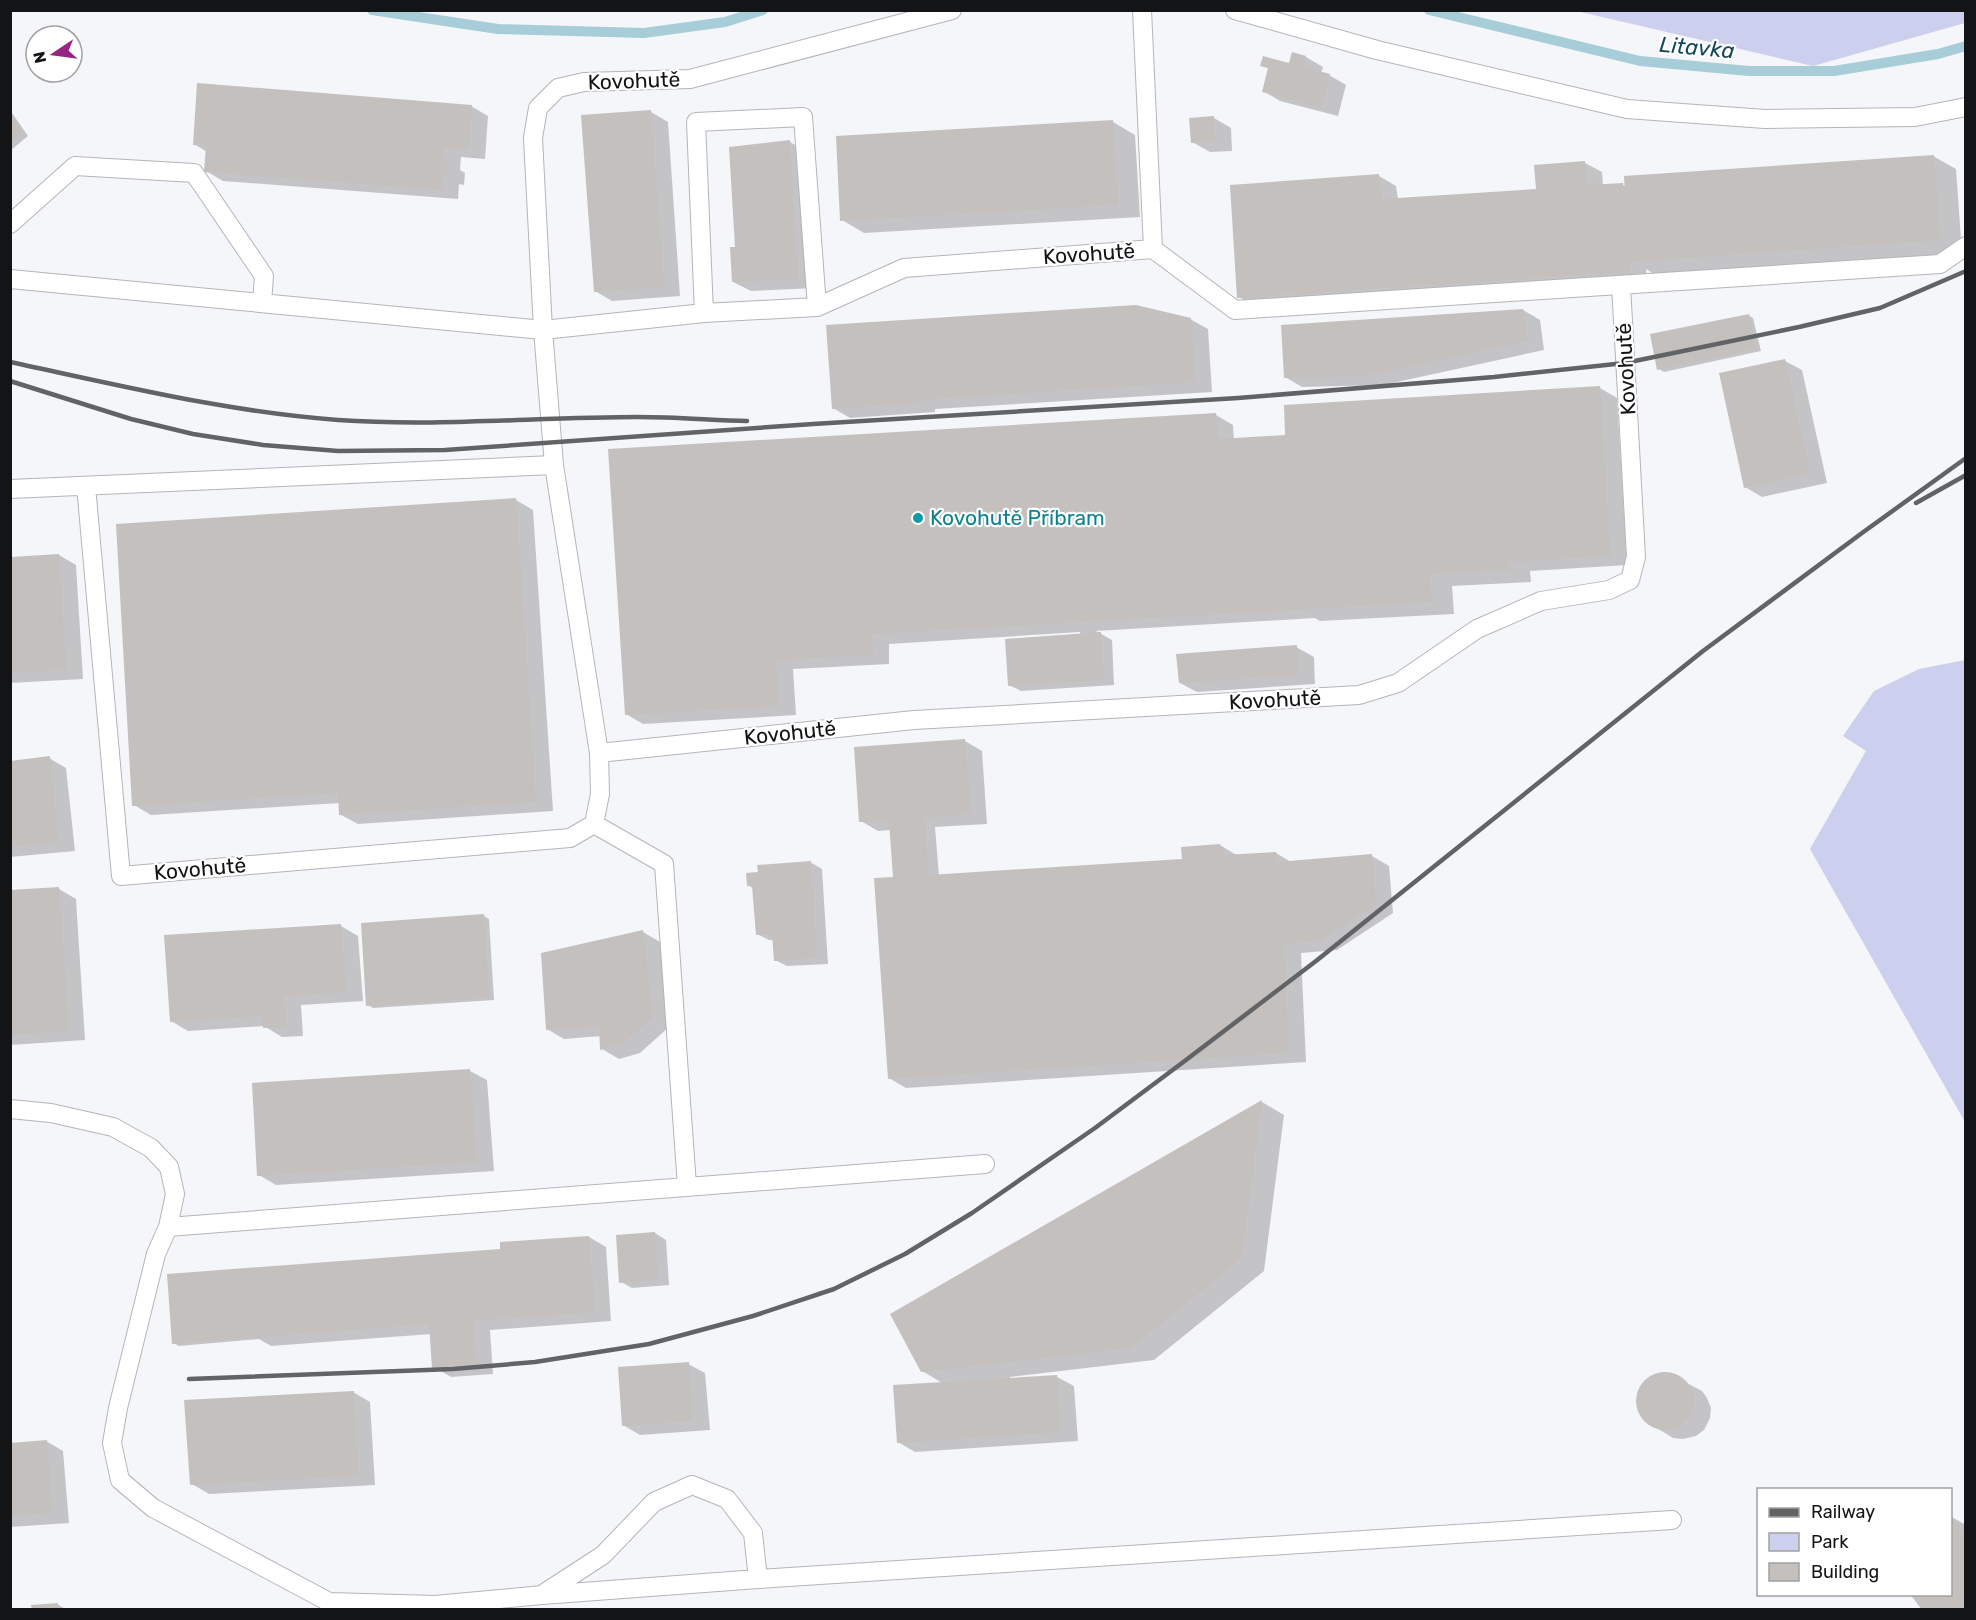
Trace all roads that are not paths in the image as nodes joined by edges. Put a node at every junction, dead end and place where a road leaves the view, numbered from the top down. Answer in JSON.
{"nodes":[{"id":1,"x":952,"y":10,"type":"edge"},
{"id":2,"x":1142,"y":10,"type":"edge"},
{"id":3,"x":1235,"y":10,"type":"edge"},
{"id":4,"x":1965,"y":107,"type":"edge"},
{"id":5,"x":10,"y":224,"type":"edge"},
{"id":6,"x":1965,"y":246,"type":"edge"},
{"id":7,"x":1153,"y":249,"type":"junction"},
{"id":8,"x":10,"y":279,"type":"edge"},
{"id":9,"x":1622,"y":285,"type":"junction"},
{"id":10,"x":262,"y":303,"type":"junction"},
{"id":11,"x":817,"y":307,"type":"junction"},
{"id":12,"x":704,"y":314,"type":"junction"},
{"id":13,"x":543,"y":330,"type":"junction"},
{"id":14,"x":554,"y":465,"type":"junction"},
{"id":15,"x":86,"y":486,"type":"junction"},
{"id":16,"x":10,"y":489,"type":"edge"},
{"id":17,"x":599,"y":753,"type":"junction"},
{"id":18,"x":594,"y":824,"type":"junction"},
{"id":19,"x":10,"y":1109,"type":"edge"},
{"id":20,"x":985,"y":1164,"type":"dead end"},
{"id":21,"x":687,"y":1186,"type":"junction"},
{"id":22,"x":168,"y":1227,"type":"junction"},
{"id":23,"x":1672,"y":1520,"type":"dead end"},
{"id":24,"x":758,"y":1579,"type":"junction"},
{"id":25,"x":542,"y":1595,"type":"junction"}],
"edges":[{"from":1,"to":13,"type":"lane","name":"Kovohutě"},
{"from":2,"to":7,"type":"lane","name":"Kovohutě"},
{"from":3,"to":4,"type":"lane"},
{"from":5,"to":10,"type":"lane"},
{"from":6,"to":9,"type":"lane","name":"Kovohutě"},
{"from":7,"to":9,"type":"lane","name":"Kovohutě"},
{"from":7,"to":11,"type":"lane","name":"Kovohutě"},
{"from":8,"to":10,"type":"lane"},
{"from":9,"to":17,"type":"lane","name":"Kovohutě"},
{"from":10,"to":13,"type":"lane"},
{"from":11,"to":12,"type":"lane","name":"Kovohutě"},
{"from":11,"to":12,"type":"lane"},
{"from":12,"to":13,"type":"lane","name":"Kovohutě"},
{"from":13,"to":14,"type":"lane","name":"Kovohutě"},
{"from":14,"to":15,"type":"lane"},
{"from":14,"to":17,"type":"lane","name":"Kovohutě"},
{"from":15,"to":16,"type":"lane"},
{"from":15,"to":18,"type":"lane","name":"Kovohutě"},
{"from":17,"to":18,"type":"lane","name":"Kovohutě"},
{"from":18,"to":21,"type":"lane"},
{"from":19,"to":22,"type":"lane"},
{"from":20,"to":21,"type":"lane"},
{"from":21,"to":22,"type":"lane"},
{"from":22,"to":25,"type":"lane"},
{"from":23,"to":24,"type":"lane"},
{"from":24,"to":25,"type":"lane"},
{"from":24,"to":25,"type":"lane"}]}
